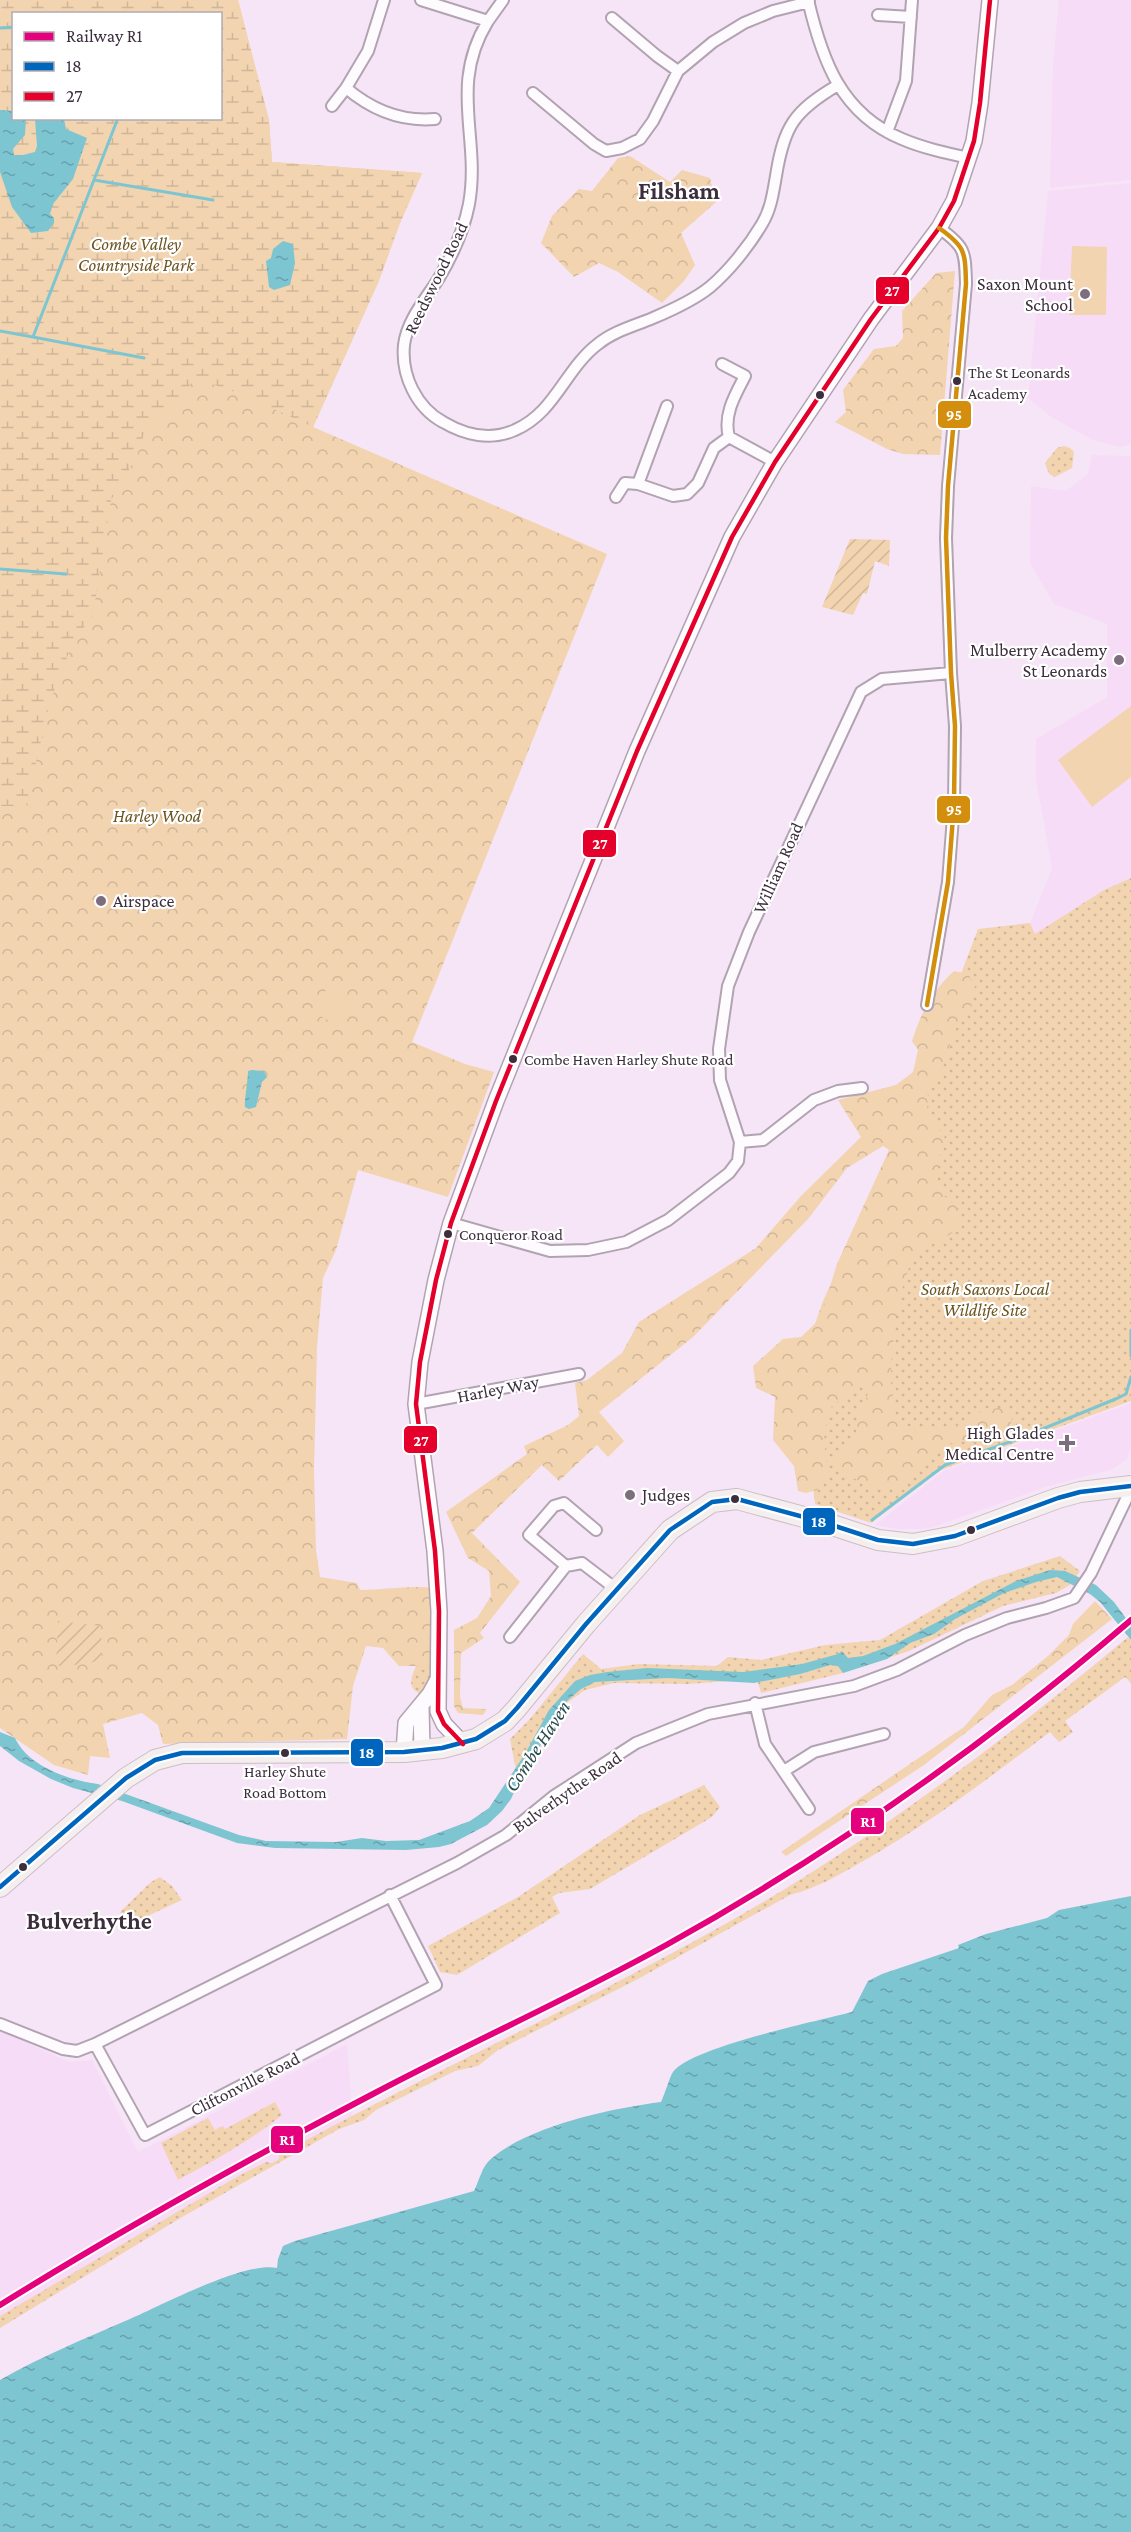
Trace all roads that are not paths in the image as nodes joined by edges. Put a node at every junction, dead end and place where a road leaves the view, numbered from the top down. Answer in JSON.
{"nodes":[{"id":1,"x":384,"y":0,"type":"edge"},
{"id":2,"x":421,"y":0,"type":"edge"},
{"id":3,"x":503,"y":0,"type":"edge"},
{"id":4,"x":912,"y":0,"type":"edge"},
{"id":5,"x":990,"y":0,"type":"edge"},
{"id":6,"x":809,"y":1,"type":"edge"},
{"id":7,"x":878,"y":15,"type":"dead end"},
{"id":8,"x":910,"y":17,"type":"junction"},
{"id":9,"x":612,"y":18,"type":"dead end"},
{"id":10,"x":488,"y":21,"type":"junction"},
{"id":11,"x":678,"y":71,"type":"junction"},
{"id":12,"x":838,"y":85,"type":"junction"},
{"id":13,"x":346,"y":88,"type":"junction"},
{"id":14,"x":532,"y":93,"type":"dead end"},
{"id":15,"x":332,"y":106,"type":"dead end"},
{"id":16,"x":435,"y":119,"type":"dead end"},
{"id":17,"x":887,"y":132,"type":"junction"},
{"id":18,"x":969,"y":158,"type":"junction"},
{"id":19,"x":939,"y":228,"type":"junction"},
{"id":20,"x":722,"y":364,"type":"dead end"},
{"id":21,"x":667,"y":406,"type":"dead end"},
{"id":22,"x":729,"y":437,"type":"junction"},
{"id":23,"x":776,"y":462,"type":"junction"},
{"id":24,"x":638,"y":484,"type":"junction"},
{"id":25,"x":616,"y":497,"type":"dead end"},
{"id":26,"x":951,"y":673,"type":"junction"},
{"id":27,"x":927,"y":1005,"type":"dead end"},
{"id":28,"x":862,"y":1088,"type":"dead end"},
{"id":29,"x":740,"y":1142,"type":"junction"},
{"id":30,"x":451,"y":1223,"type":"junction"},
{"id":31,"x":579,"y":1374,"type":"dead end"},
{"id":32,"x":416,"y":1404,"type":"junction"},
{"id":33,"x":1131,"y":1487,"type":"edge"},
{"id":34,"x":596,"y":1530,"type":"dead end"},
{"id":35,"x":566,"y":1566,"type":"junction"},
{"id":36,"x":616,"y":1589,"type":"junction"},
{"id":37,"x":510,"y":1637,"type":"dead end"},
{"id":38,"x":437,"y":1681,"type":"junction"},
{"id":39,"x":755,"y":1703,"type":"junction"},
{"id":40,"x":884,"y":1734,"type":"dead end"},
{"id":41,"x":463,"y":1744,"type":"junction"},
{"id":42,"x":413,"y":1751,"type":"junction"},
{"id":43,"x":783,"y":1771,"type":"junction"},
{"id":44,"x":809,"y":1809,"type":"dead end"},
{"id":45,"x":0,"y":1887,"type":"edge"},
{"id":46,"x":390,"y":1895,"type":"junction"},
{"id":47,"x":0,"y":2024,"type":"edge"},
{"id":48,"x":95,"y":2044,"type":"junction"}],
"edges":[{"from":1,"to":13,"type":"street"},
{"from":2,"to":10,"type":"street"},
{"from":3,"to":10,"type":"street","name":"Reedswood Road"},
{"from":4,"to":8,"type":"street"},
{"from":5,"to":18,"type":"main road"},
{"from":6,"to":11,"type":"street"},
{"from":6,"to":12,"type":"street"},
{"from":7,"to":8,"type":"street"},
{"from":8,"to":17,"type":"street"},
{"from":9,"to":11,"type":"street"},
{"from":10,"to":12,"type":"street","name":"Reedswood Road"},
{"from":11,"to":14,"type":"street"},
{"from":12,"to":17,"type":"street"},
{"from":13,"to":15,"type":"street"},
{"from":13,"to":16,"type":"street"},
{"from":17,"to":18,"type":"street"},
{"from":18,"to":19,"type":"main road"},
{"from":19,"to":23,"type":"main road"},
{"from":19,"to":26,"type":"street"},
{"from":20,"to":22,"type":"street"},
{"from":21,"to":24,"type":"street"},
{"from":22,"to":23,"type":"street"},
{"from":22,"to":24,"type":"street"},
{"from":23,"to":30,"type":"main road"},
{"from":24,"to":25,"type":"street"},
{"from":26,"to":27,"type":"street"},
{"from":26,"to":29,"type":"street","name":"William Road"},
{"from":28,"to":29,"type":"street"},
{"from":29,"to":30,"type":"street"},
{"from":30,"to":32,"type":"main road"},
{"from":31,"to":32,"type":"street","name":"Harley Way"},
{"from":32,"to":38,"type":"main road"},
{"from":33,"to":36,"type":"highway"},
{"from":33,"to":39,"type":"street","name":"Bulverhythe Road"},
{"from":34,"to":35,"type":"street"},
{"from":35,"to":36,"type":"street"},
{"from":35,"to":37,"type":"street"},
{"from":36,"to":41,"type":"highway"},
{"from":38,"to":41,"type":"main road"},
{"from":38,"to":42,"type":"main road"},
{"from":39,"to":43,"type":"street"},
{"from":39,"to":46,"type":"street","name":"Bulverhythe Road"},
{"from":40,"to":43,"type":"street"},
{"from":41,"to":42,"type":"highway"},
{"from":42,"to":45,"type":"highway"},
{"from":43,"to":44,"type":"street"},
{"from":46,"to":48,"type":"street","name":"Bulverhythe Road"},
{"from":46,"to":48,"type":"street","name":"Cliftonville Road"},
{"from":47,"to":48,"type":"street","name":"Bulverhythe Road"}]}
